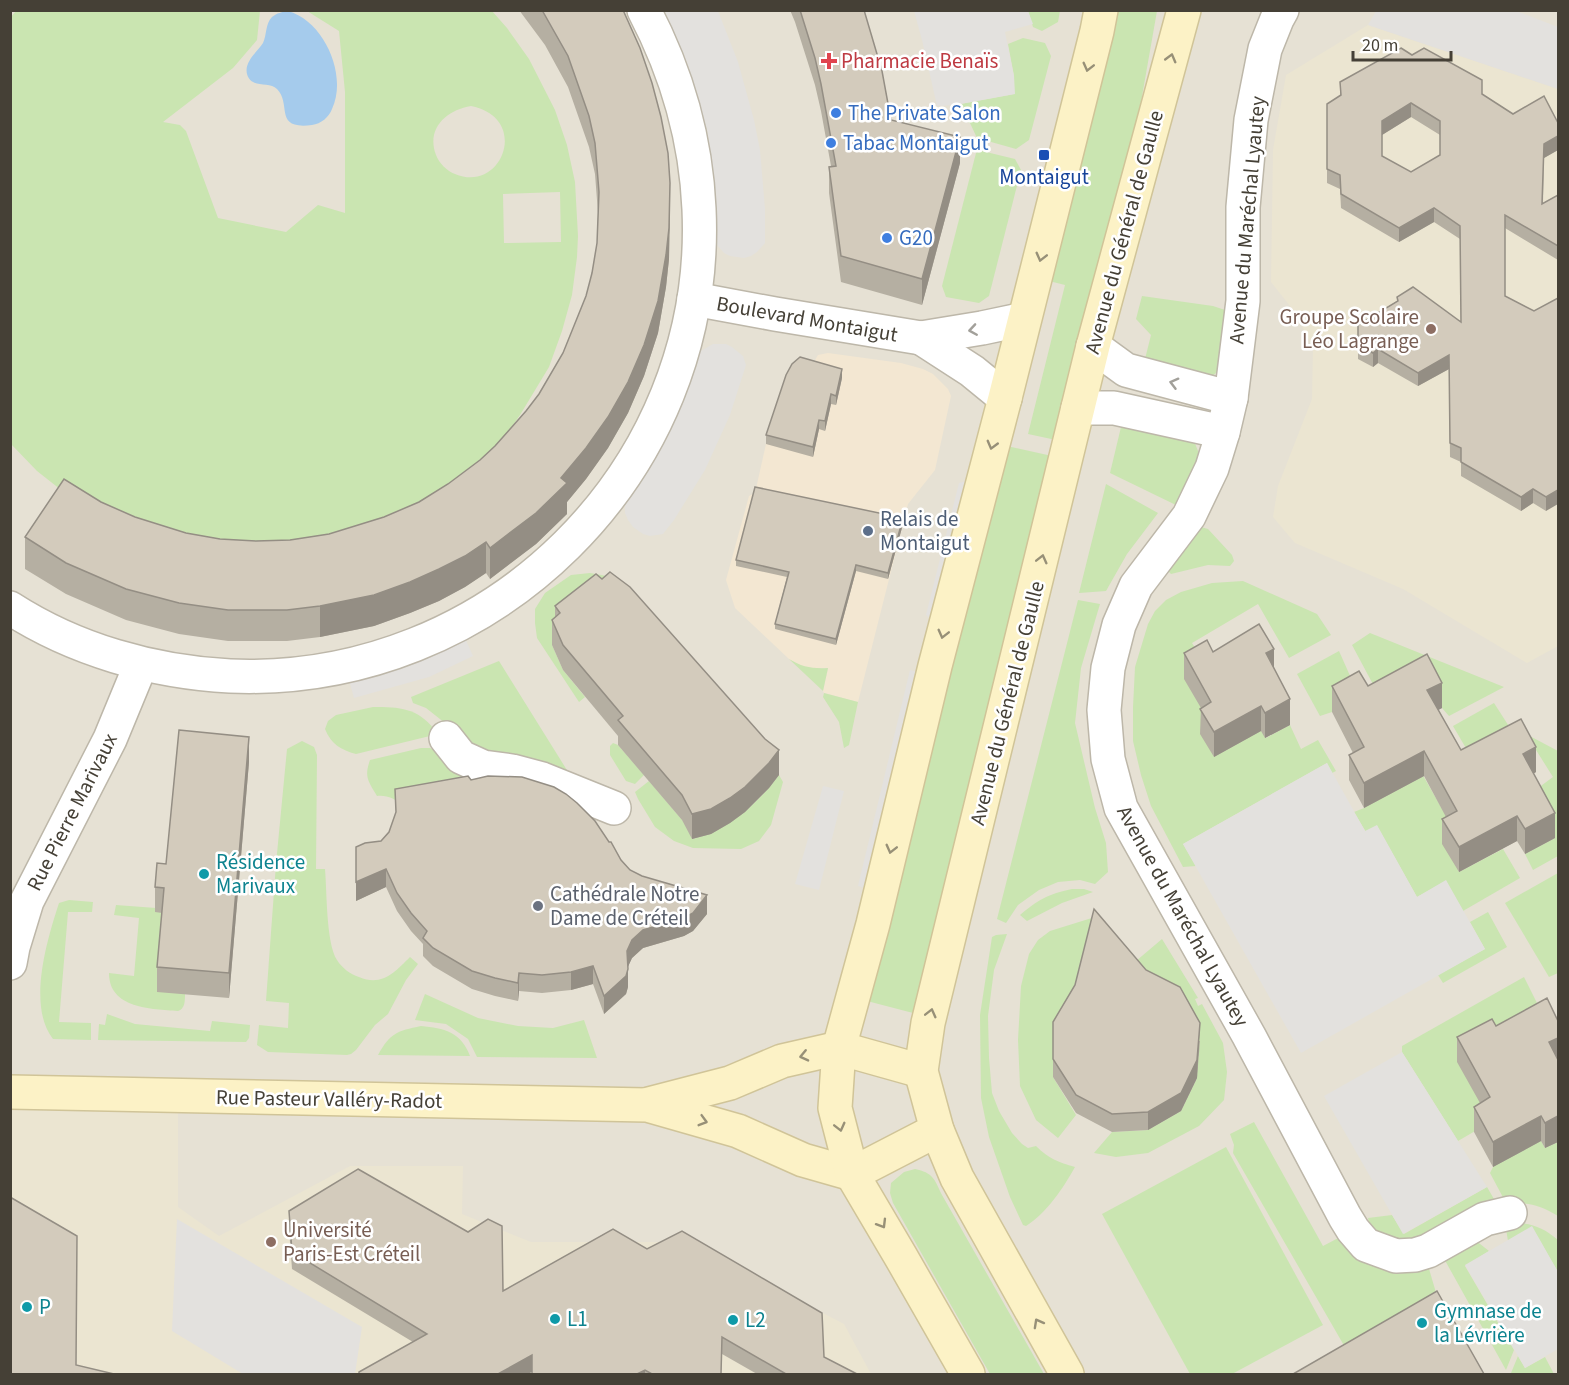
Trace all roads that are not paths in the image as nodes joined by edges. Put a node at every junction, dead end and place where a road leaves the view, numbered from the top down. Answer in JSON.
{"nodes":[{"id":1,"x":644,"y":10,"type":"edge"},
{"id":2,"x":1101,"y":10,"type":"edge"},
{"id":3,"x":1184,"y":10,"type":"edge"},
{"id":4,"x":1282,"y":10,"type":"edge"},
{"id":5,"x":694,"y":299,"type":"junction"},
{"id":6,"x":1024,"y":319,"type":"junction"},
{"id":7,"x":921,"y":338,"type":"junction"},
{"id":8,"x":1093,"y":346,"type":"junction"},
{"id":9,"x":1005,"y":398,"type":"junction"},
{"id":10,"x":1231,"y":398,"type":"junction"},
{"id":11,"x":1078,"y":408,"type":"junction"},
{"id":12,"x":1223,"y":432,"type":"junction"},
{"id":13,"x":10,"y":608,"type":"edge"},
{"id":14,"x":141,"y":664,"type":"junction"},
{"id":15,"x":446,"y":738,"type":"dead end"},
{"id":16,"x":614,"y":808,"type":"dead end"},
{"id":17,"x":10,"y":963,"type":"edge"},
{"id":18,"x":839,"y":1048,"type":"junction"},
{"id":19,"x":921,"y":1071,"type":"junction"},
{"id":20,"x":10,"y":1092,"type":"edge"},
{"id":21,"x":647,"y":1105,"type":"junction"},
{"id":22,"x":937,"y":1130,"type":"junction"},
{"id":23,"x":852,"y":1174,"type":"junction"},
{"id":24,"x":1510,"y":1214,"type":"dead end"},
{"id":25,"x":968,"y":1374,"type":"edge"},
{"id":26,"x":1066,"y":1374,"type":"edge"}],
"edges":[{"from":1,"to":5,"type":"street","name":"Boulevard Montaigut"},
{"from":2,"to":6,"type":"main road","one_way":true},
{"from":8,"to":3,"type":"main road","name":"Avenue du Général de Gaulle","one_way":true},
{"from":4,"to":10,"type":"street","name":"Avenue du Maréchal Lyautey"},
{"from":5,"to":7,"type":"street","name":"Boulevard Montaigut"},
{"from":5,"to":14,"type":"street","name":"Boulevard Montaigut"},
{"from":6,"to":7,"type":"street","name":"Boulevard Montaigut","one_way":true},
{"from":6,"to":9,"type":"main road"},
{"from":7,"to":9,"type":"street","name":"Boulevard Montaigut"},
{"from":10,"to":8,"type":"street","one_way":true},
{"from":8,"to":11,"type":"main road","name":"Avenue du Général de Gaulle"},
{"from":9,"to":18,"type":"main road","one_way":true},
{"from":10,"to":12,"type":"street","name":"Avenue du Maréchal Lyautey"},
{"from":11,"to":12,"type":"street"},
{"from":19,"to":11,"type":"main road","name":"Avenue du Général de Gaulle","one_way":true},
{"from":12,"to":24,"type":"street","name":"Avenue du Maréchal Lyautey"},
{"from":13,"to":14,"type":"street","name":"Boulevard Montaigut"},
{"from":14,"to":17,"type":"street","name":"Rue Pierre Marivaux"},
{"from":15,"to":16,"type":"street"},
{"from":18,"to":19,"type":"main road","name":"Rue Pasteur Valléry-Radot"},
{"from":18,"to":21,"type":"main road","name":"Rue Pasteur Valléry-Radot","one_way":true},
{"from":18,"to":23,"type":"main road","one_way":true},
{"from":19,"to":22,"type":"main road","name":"Avenue du Général de Gaulle"},
{"from":20,"to":21,"type":"main road","name":"Rue Pasteur Valléry-Radot"},
{"from":21,"to":23,"type":"main road","name":"Rue Pasteur Valléry-Radot","one_way":true},
{"from":22,"to":23,"type":"main road"},
{"from":26,"to":22,"type":"main road","name":"Avenue du Général de Gaulle","one_way":true},
{"from":23,"to":25,"type":"main road","one_way":true}]}
